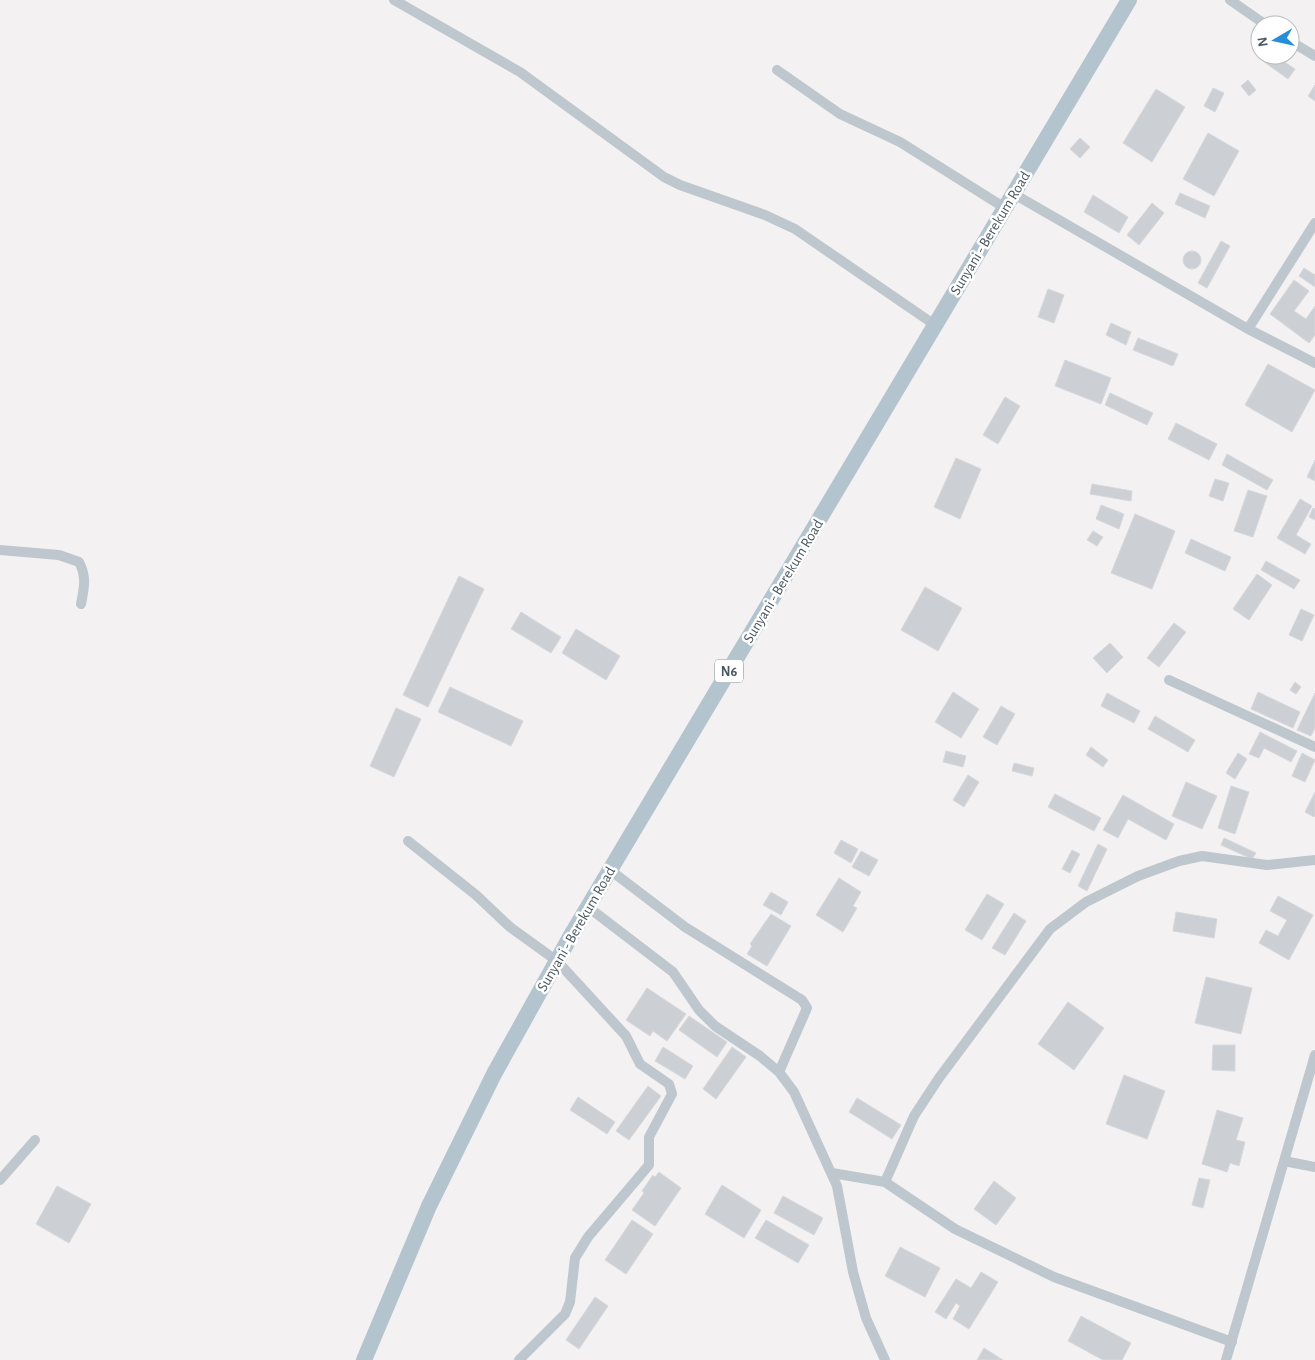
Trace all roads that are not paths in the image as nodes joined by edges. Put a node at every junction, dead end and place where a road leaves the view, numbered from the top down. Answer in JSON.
{"nodes":[{"id":1,"x":394,"y":0,"type":"edge"},
{"id":2,"x":1130,"y":0,"type":"edge"},
{"id":3,"x":1230,"y":0,"type":"edge"},
{"id":4,"x":1252,"y":15,"type":"edge"},
{"id":5,"x":1300,"y":47,"type":"edge"},
{"id":6,"x":1315,"y":56,"type":"edge"},
{"id":7,"x":777,"y":70,"type":"dead end"},
{"id":8,"x":1014,"y":194,"type":"junction"},
{"id":9,"x":1005,"y":208,"type":"junction"},
{"id":10,"x":1315,"y":224,"type":"edge"},
{"id":11,"x":935,"y":325,"type":"junction"},
{"id":12,"x":1248,"y":329,"type":"junction"},
{"id":13,"x":1315,"y":363,"type":"edge"},
{"id":14,"x":0,"y":550,"type":"edge"},
{"id":15,"x":81,"y":604,"type":"dead end"},
{"id":16,"x":1169,"y":680,"type":"dead end"},
{"id":17,"x":1315,"y":748,"type":"edge"},
{"id":18,"x":408,"y":841,"type":"dead end"},
{"id":19,"x":1315,"y":860,"type":"edge"},
{"id":20,"x":610,"y":870,"type":"junction"},
{"id":21,"x":588,"y":907,"type":"junction"},
{"id":22,"x":557,"y":961,"type":"junction"},
{"id":23,"x":1315,"y":1054,"type":"edge"},
{"id":24,"x":778,"y":1072,"type":"junction"},
{"id":25,"x":35,"y":1140,"type":"dead end"},
{"id":26,"x":1284,"y":1161,"type":"junction"},
{"id":27,"x":1315,"y":1167,"type":"edge"},
{"id":28,"x":832,"y":1173,"type":"junction"},
{"id":29,"x":0,"y":1180,"type":"edge"},
{"id":30,"x":885,"y":1182,"type":"junction"},
{"id":31,"x":1232,"y":1342,"type":"junction"},
{"id":32,"x":364,"y":1360,"type":"edge"},
{"id":33,"x":519,"y":1360,"type":"edge"},
{"id":34,"x":885,"y":1360,"type":"edge"},
{"id":35,"x":1226,"y":1360,"type":"edge"}],
"edges":[{"from":1,"to":11,"type":"street"},
{"from":2,"to":8,"type":"main road","name":"Sunyani - Berekum Road","number":"N6"},
{"from":3,"to":4,"type":"street"},
{"from":5,"to":6,"type":"street"},
{"from":7,"to":9,"type":"street"},
{"from":8,"to":9,"type":"main road","name":"Sunyani - Berekum Road","number":"N6"},
{"from":8,"to":12,"type":"street"},
{"from":9,"to":11,"type":"main road","name":"Sunyani - Berekum Road","number":"N6"},
{"from":10,"to":12,"type":"street"},
{"from":11,"to":20,"type":"main road","name":"Sunyani - Berekum Road","number":"N6"},
{"from":12,"to":13,"type":"street"},
{"from":14,"to":15,"type":"street"},
{"from":16,"to":17,"type":"street"},
{"from":18,"to":22,"type":"street"},
{"from":19,"to":30,"type":"street"},
{"from":20,"to":21,"type":"main road","name":"Sunyani - Berekum Road","number":"N6"},
{"from":20,"to":24,"type":"street"},
{"from":21,"to":22,"type":"main road","name":"Sunyani - Berekum Road","number":"N6"},
{"from":21,"to":24,"type":"street"},
{"from":22,"to":32,"type":"main road","name":"Sunyani - Berekum Road","number":"N6"},
{"from":22,"to":33,"type":"street"},
{"from":23,"to":26,"type":"street"},
{"from":24,"to":28,"type":"street"},
{"from":25,"to":29,"type":"street"},
{"from":26,"to":27,"type":"street"},
{"from":26,"to":31,"type":"street"},
{"from":28,"to":30,"type":"street"},
{"from":28,"to":34,"type":"street"},
{"from":30,"to":31,"type":"street"},
{"from":31,"to":35,"type":"street"}]}
